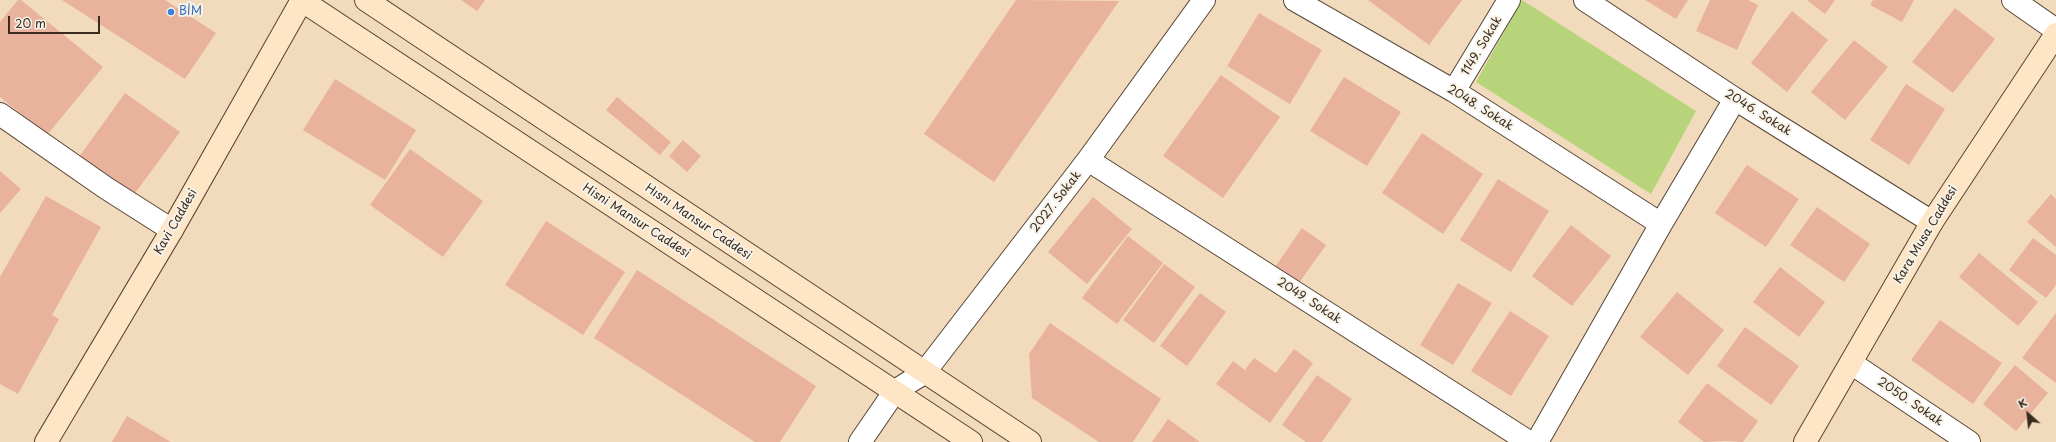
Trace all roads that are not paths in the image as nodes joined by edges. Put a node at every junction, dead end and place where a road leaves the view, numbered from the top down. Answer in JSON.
{"nodes":[{"id":1,"x":302,"y":0,"type":"edge"},
{"id":2,"x":366,"y":0,"type":"edge"},
{"id":3,"x":1204,"y":0,"type":"edge"},
{"id":4,"x":1295,"y":0,"type":"edge"},
{"id":5,"x":1510,"y":0,"type":"edge"},
{"id":6,"x":1586,"y":0,"type":"edge"},
{"id":7,"x":2013,"y":0,"type":"edge"},
{"id":8,"x":2056,"y":30,"type":"edge"},
{"id":9,"x":2056,"y":34,"type":"edge"},
{"id":10,"x":1454,"y":91,"type":"junction"},
{"id":11,"x":1735,"y":99,"type":"junction"},
{"id":12,"x":0,"y":114,"type":"edge"},
{"id":13,"x":1088,"y":160,"type":"junction"},
{"id":14,"x":1932,"y":222,"type":"junction"},
{"id":15,"x":1661,"y":224,"type":"junction"},
{"id":16,"x":172,"y":230,"type":"junction"},
{"id":17,"x":1851,"y":363,"type":"junction"},
{"id":18,"x":924,"y":373,"type":"junction"},
{"id":19,"x":895,"y":391,"type":"junction"},
{"id":20,"x":46,"y":442,"type":"edge"},
{"id":21,"x":860,"y":442,"type":"edge"},
{"id":22,"x":971,"y":442,"type":"edge"},
{"id":23,"x":1030,"y":442,"type":"edge"},
{"id":24,"x":1529,"y":442,"type":"edge"},
{"id":25,"x":1537,"y":442,"type":"edge"},
{"id":26,"x":1805,"y":442,"type":"edge"},
{"id":27,"x":1969,"y":442,"type":"edge"}],
"edges":[{"from":1,"to":16,"type":"main road","name":"Kavi Caddesi"},
{"from":1,"to":19,"type":"main road","name":"Hisni Mansur Caddesi"},
{"from":2,"to":18,"type":"main road","name":"Hısnı Mansur Caddesi"},
{"from":3,"to":13,"type":"street","name":"2027. Sokak"},
{"from":4,"to":10,"type":"street","name":"2048. Sokak"},
{"from":5,"to":10,"type":"street","name":"1149. Sokak"},
{"from":6,"to":11,"type":"street","name":"2046. Sokak"},
{"from":7,"to":8,"type":"street"},
{"from":9,"to":14,"type":"main road","name":"Kara Musa Caddesi"},
{"from":10,"to":15,"type":"street","name":"2048. Sokak"},
{"from":11,"to":14,"type":"street","name":"2046. Sokak"},
{"from":11,"to":15,"type":"street"},
{"from":12,"to":16,"type":"street"},
{"from":13,"to":18,"type":"street","name":"2027. Sokak"},
{"from":13,"to":24,"type":"street","name":"2049. Sokak"},
{"from":14,"to":17,"type":"main road","name":"Kara Musa Caddesi"},
{"from":15,"to":25,"type":"street"},
{"from":16,"to":20,"type":"main road","name":"Kavi Caddesi"},
{"from":17,"to":26,"type":"main road","name":"Kara Musa Caddesi"},
{"from":17,"to":27,"type":"street","name":"2050. Sokak"},
{"from":18,"to":19,"type":"street","name":"2027. Sokak"},
{"from":18,"to":23,"type":"main road","name":"Hısnı Mansur Caddesi"},
{"from":19,"to":21,"type":"street"},
{"from":19,"to":22,"type":"main road","name":"Hisni Mansur Caddesi"}]}
